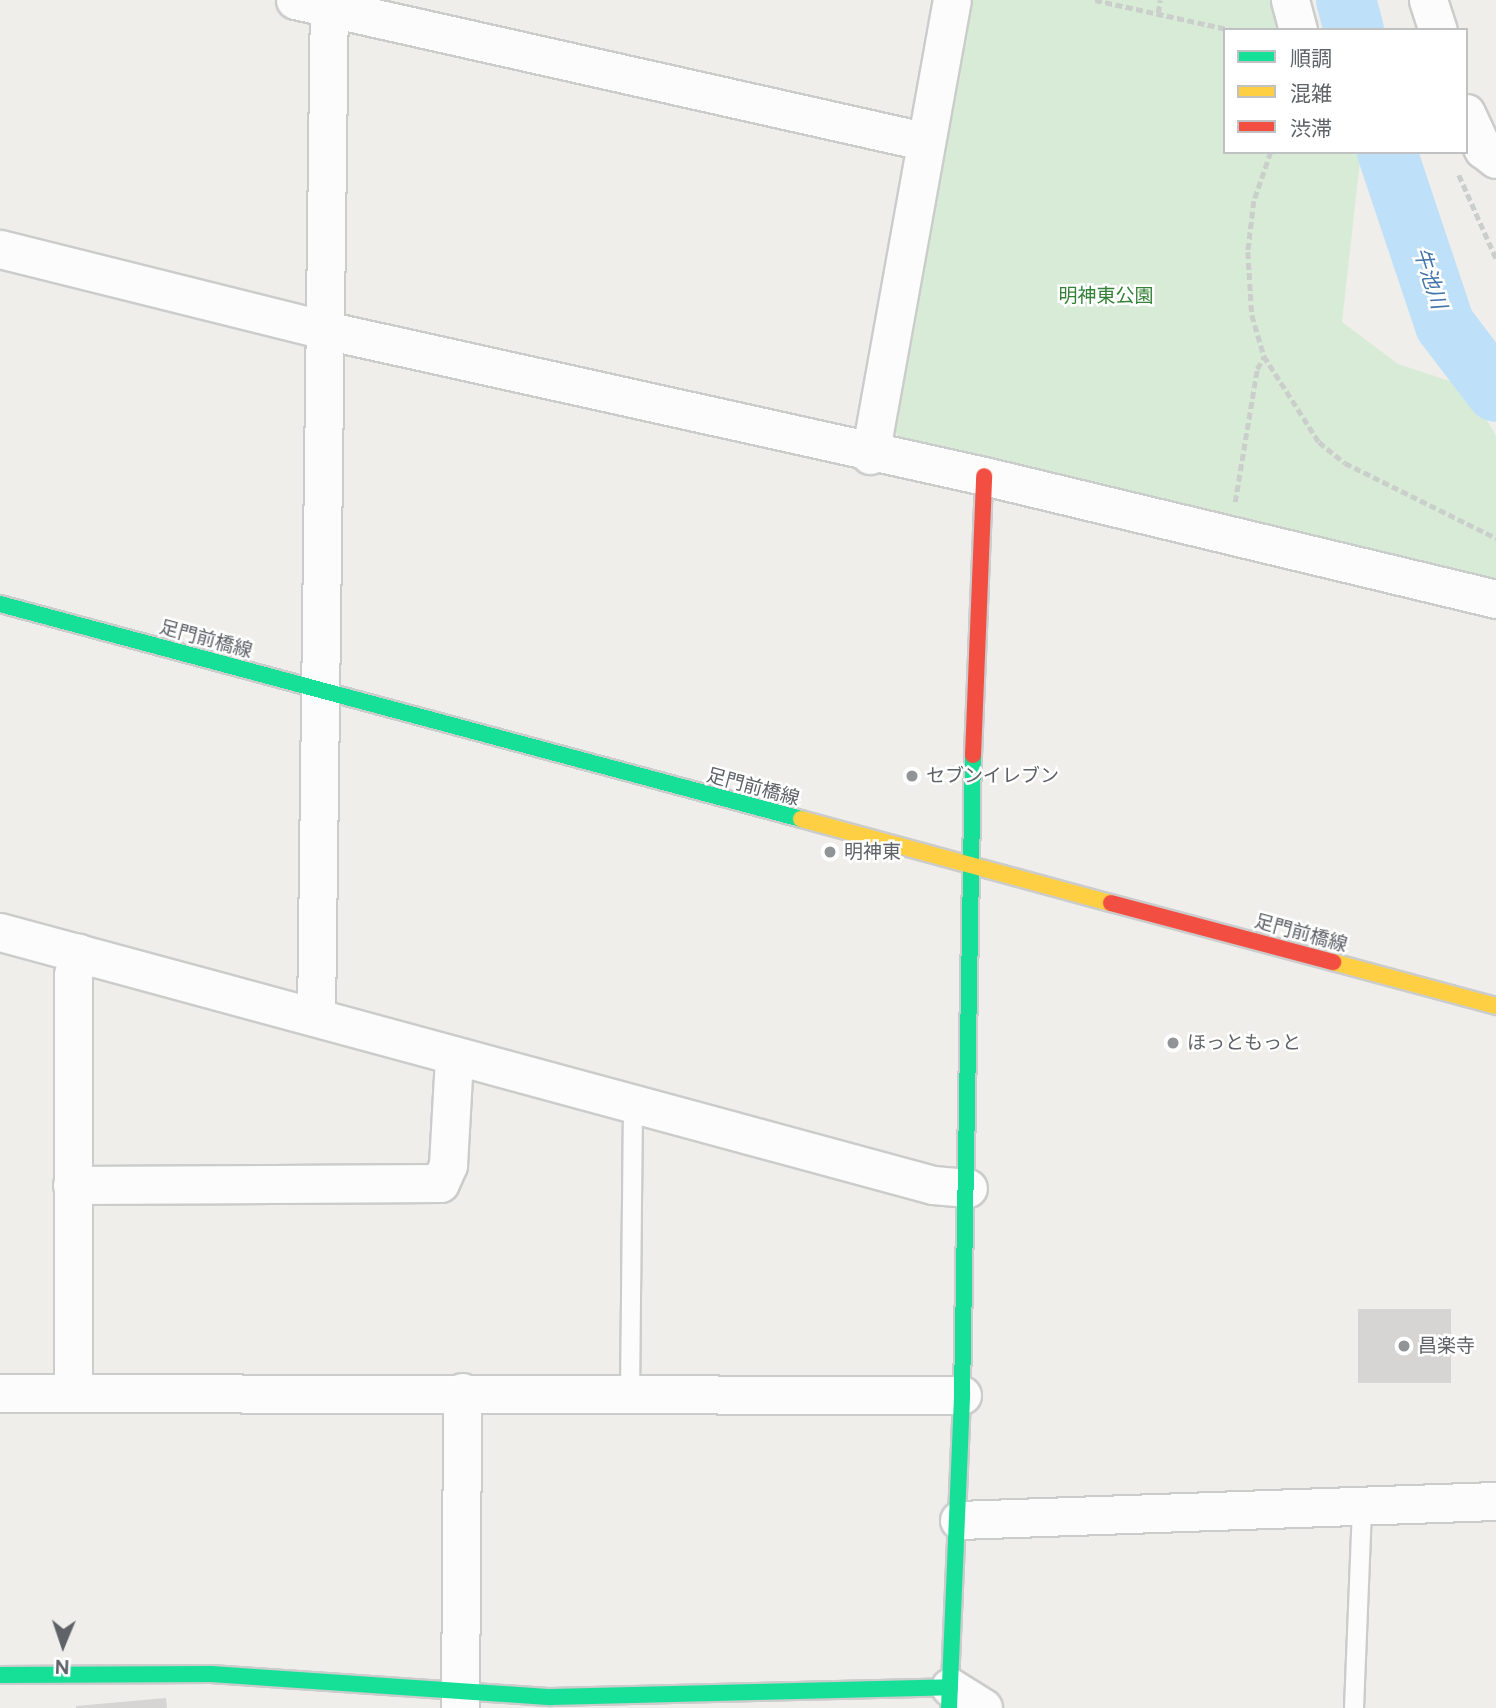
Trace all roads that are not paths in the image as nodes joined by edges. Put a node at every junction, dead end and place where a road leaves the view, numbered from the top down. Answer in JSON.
{"nodes":[{"id":1,"x":952,"y":0,"type":"edge"},
{"id":2,"x":1428,"y":0,"type":"edge"},
{"id":3,"x":318,"y":3,"type":"edge"},
{"id":4,"x":1437,"y":28,"type":"edge"},
{"id":5,"x":1468,"y":117,"type":"edge"},
{"id":6,"x":923,"y":141,"type":"junction"},
{"id":7,"x":1496,"y":159,"type":"edge"},
{"id":8,"x":0,"y":249,"type":"edge"},
{"id":9,"x":325,"y":330,"type":"junction"},
{"id":10,"x":870,"y":455,"type":"junction"},
{"id":11,"x":984,"y":477,"type":"junction"},
{"id":12,"x":1496,"y":599,"type":"edge"},
{"id":13,"x":0,"y":604,"type":"edge"},
{"id":14,"x":320,"y":692,"type":"junction"},
{"id":15,"x":969,"y":867,"type":"junction"},
{"id":16,"x":0,"y":932,"type":"edge"},
{"id":17,"x":78,"y":953,"type":"junction"},
{"id":18,"x":1496,"y":1006,"type":"edge"},
{"id":19,"x":316,"y":1017,"type":"junction"},
{"id":20,"x":454,"y":1056,"type":"junction"},
{"id":21,"x":639,"y":1107,"type":"junction"},
{"id":22,"x":72,"y":1185,"type":"junction"},
{"id":23,"x":968,"y":1188,"type":"junction"},
{"id":24,"x":73,"y":1392,"type":"junction"},
{"id":25,"x":463,"y":1392,"type":"junction"},
{"id":26,"x":0,"y":1393,"type":"edge"},
{"id":27,"x":630,"y":1393,"type":"junction"},
{"id":28,"x":962,"y":1395,"type":"junction"},
{"id":29,"x":1496,"y":1501,"type":"edge"},
{"id":30,"x":1362,"y":1506,"type":"junction"},
{"id":31,"x":959,"y":1520,"type":"junction"},
{"id":32,"x":0,"y":1675,"type":"edge"},
{"id":33,"x":949,"y":1698,"type":"edge"},
{"id":34,"x":461,"y":1701,"type":"edge"},
{"id":35,"x":983,"y":1708,"type":"edge"},
{"id":36,"x":1354,"y":1708,"type":"edge"}],
"edges":[{"from":1,"to":6,"type":"street"},
{"from":2,"to":4,"type":"street"},
{"from":3,"to":6,"type":"street"},
{"from":3,"to":9,"type":"street"},
{"from":5,"to":7,"type":"street"},
{"from":6,"to":10,"type":"street"},
{"from":8,"to":9,"type":"street"},
{"from":9,"to":10,"type":"street"},
{"from":9,"to":14,"type":"street"},
{"from":10,"to":11,"type":"street"},
{"from":11,"to":12,"type":"street"},
{"from":11,"to":15,"type":"street"},
{"from":13,"to":14,"type":"street","name":"足門前橋線"},
{"from":14,"to":15,"type":"street","name":"足門前橋線"},
{"from":14,"to":19,"type":"street"},
{"from":15,"to":18,"type":"street","name":"足門前橋線"},
{"from":15,"to":23,"type":"street"},
{"from":16,"to":17,"type":"street"},
{"from":17,"to":19,"type":"street"},
{"from":17,"to":22,"type":"street"},
{"from":19,"to":20,"type":"street"},
{"from":20,"to":21,"type":"street"},
{"from":20,"to":22,"type":"street"},
{"from":21,"to":23,"type":"street"},
{"from":21,"to":27,"type":"lane"},
{"from":22,"to":24,"type":"street"},
{"from":23,"to":28,"type":"street"},
{"from":24,"to":25,"type":"street"},
{"from":24,"to":26,"type":"street"},
{"from":25,"to":27,"type":"street"},
{"from":25,"to":34,"type":"street"},
{"from":27,"to":28,"type":"street"},
{"from":28,"to":31,"type":"street"},
{"from":29,"to":30,"type":"street"},
{"from":30,"to":31,"type":"street"},
{"from":30,"to":36,"type":"lane"},
{"from":31,"to":33,"type":"street"},
{"from":32,"to":34,"type":"street"},
{"from":33,"to":34,"type":"street"},
{"from":33,"to":35,"type":"street"}]}
